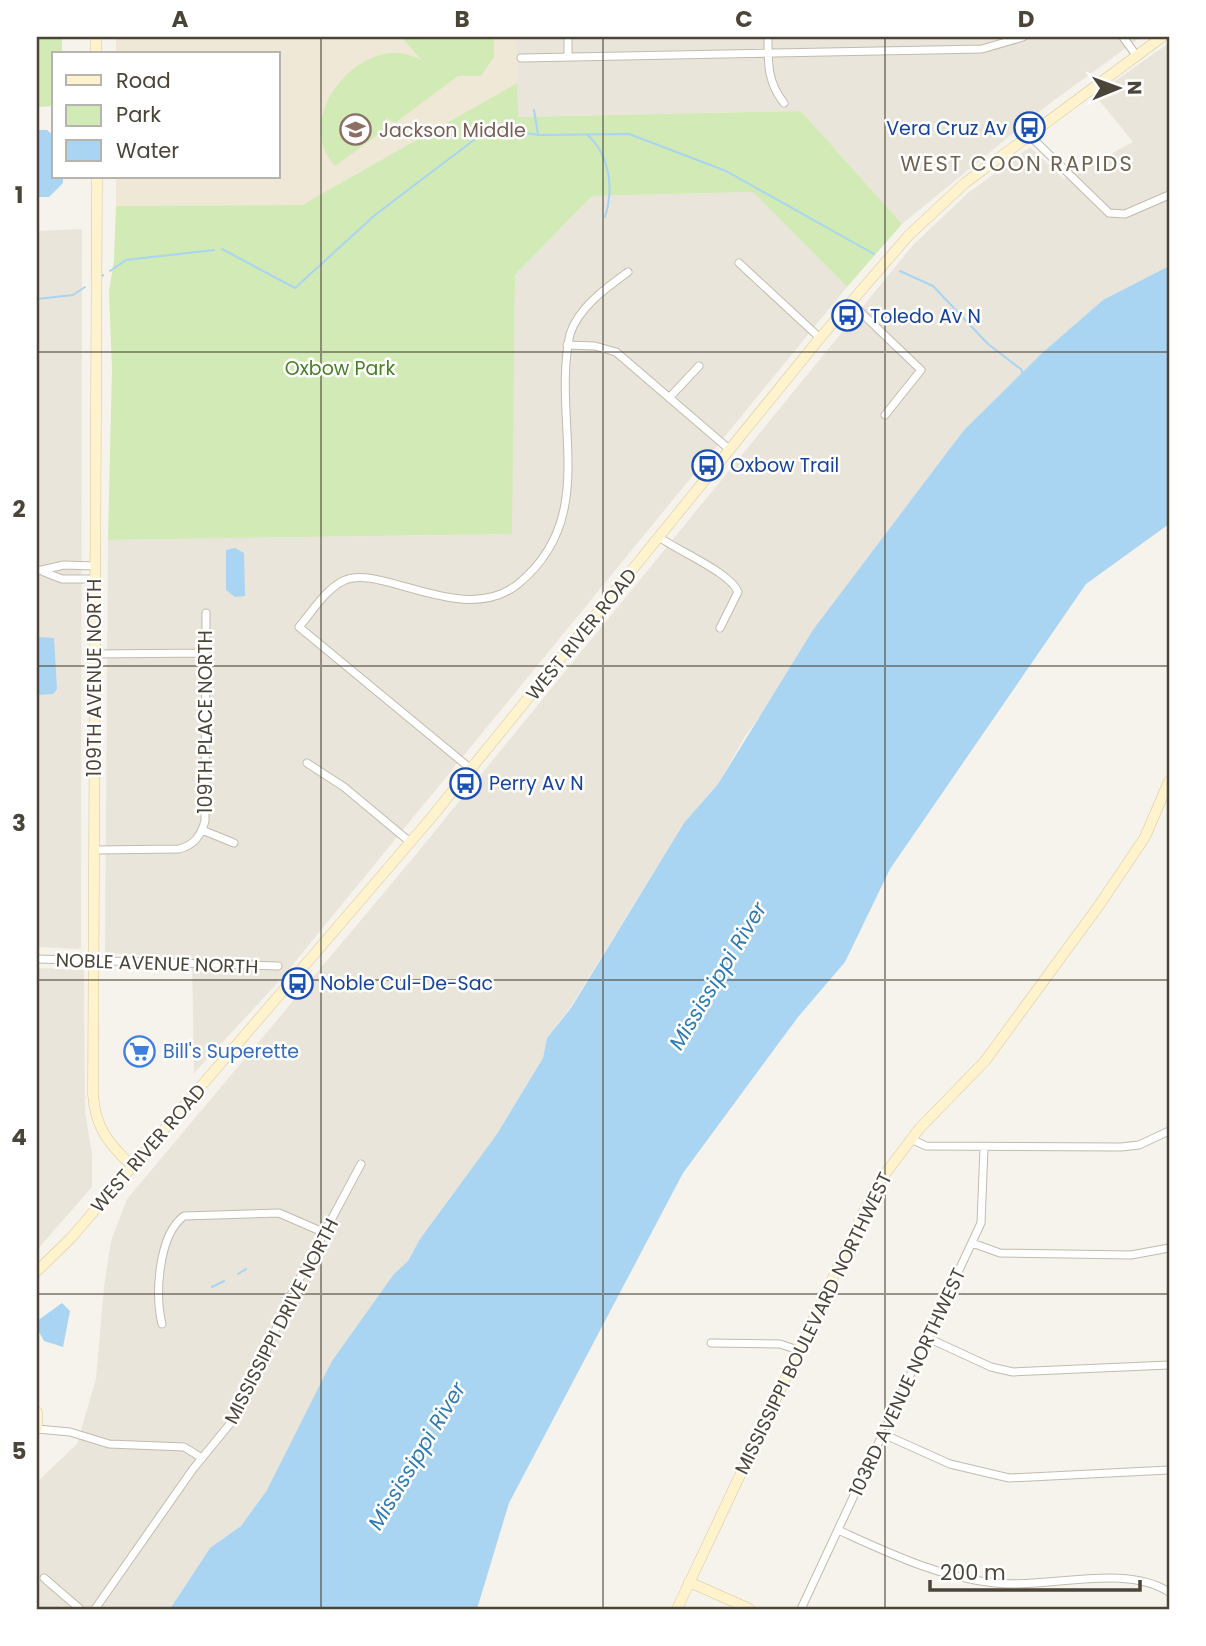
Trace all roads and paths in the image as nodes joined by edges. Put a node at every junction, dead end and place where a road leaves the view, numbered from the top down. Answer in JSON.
{"nodes":[{"id":1,"x":568,"y":37,"type":"edge"},
{"id":2,"x":768,"y":37,"type":"edge"},
{"id":3,"x":1023,"y":37,"type":"edge"},
{"id":4,"x":1123,"y":37,"type":"edge"},
{"id":5,"x":1162,"y":37,"type":"edge"},
{"id":6,"x":768,"y":54,"type":"junction"},
{"id":7,"x":1136,"y":55,"type":"junction"},
{"id":8,"x":568,"y":57,"type":"junction"},
{"id":9,"x":521,"y":58,"type":"dead end"},
{"id":10,"x":783,"y":103,"type":"dead end"},
{"id":11,"x":1029,"y":135,"type":"junction"},
{"id":12,"x":97,"y":178,"type":"edge"},
{"id":13,"x":1169,"y":195,"type":"edge"},
{"id":14,"x":739,"y":264,"type":"dead end"},
{"id":15,"x":628,"y":272,"type":"dead end"},
{"id":16,"x":850,"y":302,"type":"junction"},
{"id":17,"x":820,"y":338,"type":"junction"},
{"id":18,"x":567,"y":345,"type":"junction"},
{"id":19,"x":699,"y":366,"type":"dead end"},
{"id":20,"x":669,"y":398,"type":"junction"},
{"id":21,"x":885,"y":415,"type":"dead end"},
{"id":22,"x":729,"y":449,"type":"junction"},
{"id":23,"x":659,"y":537,"type":"junction"},
{"id":24,"x":95,"y":566,"type":"junction"},
{"id":25,"x":40,"y":571,"type":"edge"},
{"id":26,"x":94,"y":579,"type":"junction"},
{"id":27,"x":206,"y":613,"type":"dead end"},
{"id":28,"x":720,"y":628,"type":"dead end"},
{"id":29,"x":206,"y":653,"type":"junction"},
{"id":30,"x":94,"y":654,"type":"junction"},
{"id":31,"x":307,"y":763,"type":"dead end"},
{"id":32,"x":471,"y":769,"type":"junction"},
{"id":33,"x":1169,"y":781,"type":"edge"},
{"id":34,"x":202,"y":830,"type":"junction"},
{"id":35,"x":410,"y":842,"type":"junction"},
{"id":36,"x":234,"y":843,"type":"dead end"},
{"id":37,"x":94,"y":850,"type":"junction"},
{"id":38,"x":37,"y":959,"type":"edge"},
{"id":39,"x":93,"y":960,"type":"junction"},
{"id":40,"x":278,"y":966,"type":"dead end"},
{"id":41,"x":1169,"y":1130,"type":"edge"},
{"id":42,"x":911,"y":1139,"type":"junction"},
{"id":43,"x":984,"y":1148,"type":"junction"},
{"id":44,"x":361,"y":1164,"type":"dead end"},
{"id":45,"x":131,"y":1165,"type":"junction"},
{"id":46,"x":325,"y":1233,"type":"junction"},
{"id":47,"x":972,"y":1243,"type":"junction"},
{"id":48,"x":1169,"y":1248,"type":"edge"},
{"id":49,"x":37,"y":1270,"type":"edge"},
{"id":50,"x":162,"y":1324,"type":"dead end"},
{"id":51,"x":928,"y":1338,"type":"junction"},
{"id":52,"x":710,"y":1343,"type":"dead end"},
{"id":53,"x":798,"y":1350,"type":"junction"},
{"id":54,"x":1169,"y":1365,"type":"edge"},
{"id":55,"x":37,"y":1412,"type":"edge"},
{"id":56,"x":37,"y":1429,"type":"edge"},
{"id":57,"x":883,"y":1434,"type":"junction"},
{"id":58,"x":202,"y":1458,"type":"junction"},
{"id":59,"x":1169,"y":1471,"type":"edge"},
{"id":60,"x":838,"y":1530,"type":"junction"},
{"id":61,"x":44,"y":1578,"type":"dead end"},
{"id":62,"x":689,"y":1582,"type":"junction"},
{"id":63,"x":1169,"y":1592,"type":"edge"},
{"id":64,"x":80,"y":1609,"type":"edge"},
{"id":65,"x":95,"y":1609,"type":"edge"},
{"id":66,"x":677,"y":1609,"type":"edge"},
{"id":67,"x":750,"y":1609,"type":"edge"},
{"id":68,"x":801,"y":1609,"type":"edge"}],
"edges":[{"from":1,"to":8,"type":"street"},
{"from":2,"to":6,"type":"street"},
{"from":3,"to":6,"type":"street"},
{"from":4,"to":7,"type":"street"},
{"from":5,"to":7,"type":"street","name":"WEST RIVER ROAD"},
{"from":6,"to":8,"type":"street"},
{"from":6,"to":10,"type":"street"},
{"from":7,"to":11,"type":"street","name":"WEST RIVER ROAD"},
{"from":8,"to":9,"type":"street"},
{"from":11,"to":13,"type":"street"},
{"from":11,"to":16,"type":"street","name":"WEST RIVER ROAD"},
{"from":12,"to":24,"type":"street","name":"109TH AVENUE NORTH"},
{"from":14,"to":17,"type":"street"},
{"from":15,"to":18,"type":"street"},
{"from":16,"to":17,"type":"street","name":"WEST RIVER ROAD"},
{"from":16,"to":21,"type":"street"},
{"from":17,"to":22,"type":"street","name":"WEST RIVER ROAD"},
{"from":18,"to":20,"type":"street"},
{"from":18,"to":32,"type":"street"},
{"from":19,"to":20,"type":"street"},
{"from":20,"to":22,"type":"street"},
{"from":22,"to":23,"type":"street","name":"WEST RIVER ROAD"},
{"from":23,"to":28,"type":"street"},
{"from":23,"to":32,"type":"street","name":"WEST RIVER ROAD"},
{"from":24,"to":25,"type":"street"},
{"from":24,"to":26,"type":"street","name":"109TH AVENUE NORTH"},
{"from":25,"to":26,"type":"street"},
{"from":26,"to":30,"type":"street","name":"109TH AVENUE NORTH"},
{"from":27,"to":29,"type":"street","name":"109TH PLACE NORTH"},
{"from":29,"to":30,"type":"street"},
{"from":29,"to":34,"type":"street","name":"109TH PLACE NORTH"},
{"from":30,"to":37,"type":"street","name":"109TH AVENUE NORTH"},
{"from":31,"to":35,"type":"street"},
{"from":32,"to":35,"type":"street","name":"WEST RIVER ROAD"},
{"from":33,"to":42,"type":"street","name":"MISSISSIPPI BOULEVARD NORTHWEST"},
{"from":34,"to":36,"type":"street"},
{"from":34,"to":37,"type":"street"},
{"from":35,"to":45,"type":"street","name":"WEST RIVER ROAD"},
{"from":37,"to":39,"type":"street","name":"109TH AVENUE NORTH"},
{"from":38,"to":39,"type":"street","name":"NOBLE AVENUE NORTH"},
{"from":39,"to":40,"type":"street","name":"NOBLE AVENUE NORTH"},
{"from":39,"to":45,"type":"street","name":"109TH AVENUE NORTH"},
{"from":41,"to":43,"type":"street"},
{"from":42,"to":43,"type":"street"},
{"from":42,"to":53,"type":"street","name":"MISSISSIPPI BOULEVARD NORTHWEST"},
{"from":43,"to":47,"type":"street","name":"103RD AVENUE NORTHWEST"},
{"from":44,"to":46,"type":"street","name":"MISSISSIPPI DRIVE NORTH"},
{"from":45,"to":49,"type":"street","name":"WEST RIVER ROAD"},
{"from":46,"to":50,"type":"street"},
{"from":46,"to":58,"type":"street","name":"MISSISSIPPI DRIVE NORTH"},
{"from":47,"to":48,"type":"street"},
{"from":47,"to":51,"type":"street","name":"103RD AVENUE NORTHWEST"},
{"from":51,"to":54,"type":"street"},
{"from":51,"to":57,"type":"street","name":"103RD AVENUE NORTHWEST"},
{"from":52,"to":53,"type":"street"},
{"from":53,"to":62,"type":"street","name":"MISSISSIPPI BOULEVARD NORTHWEST"},
{"from":55,"to":56,"type":"street"},
{"from":56,"to":58,"type":"street"},
{"from":57,"to":59,"type":"street"},
{"from":57,"to":60,"type":"street","name":"103RD AVENUE NORTHWEST"},
{"from":58,"to":65,"type":"street","name":"MISSISSIPPI DRIVE NORTH"},
{"from":60,"to":63,"type":"street"},
{"from":60,"to":68,"type":"street","name":"103RD AVENUE NORTHWEST"},
{"from":61,"to":64,"type":"street"},
{"from":62,"to":66,"type":"street","name":"MISSISSIPPI BOULEVARD NORTHWEST"},
{"from":62,"to":67,"type":"street"}]}
